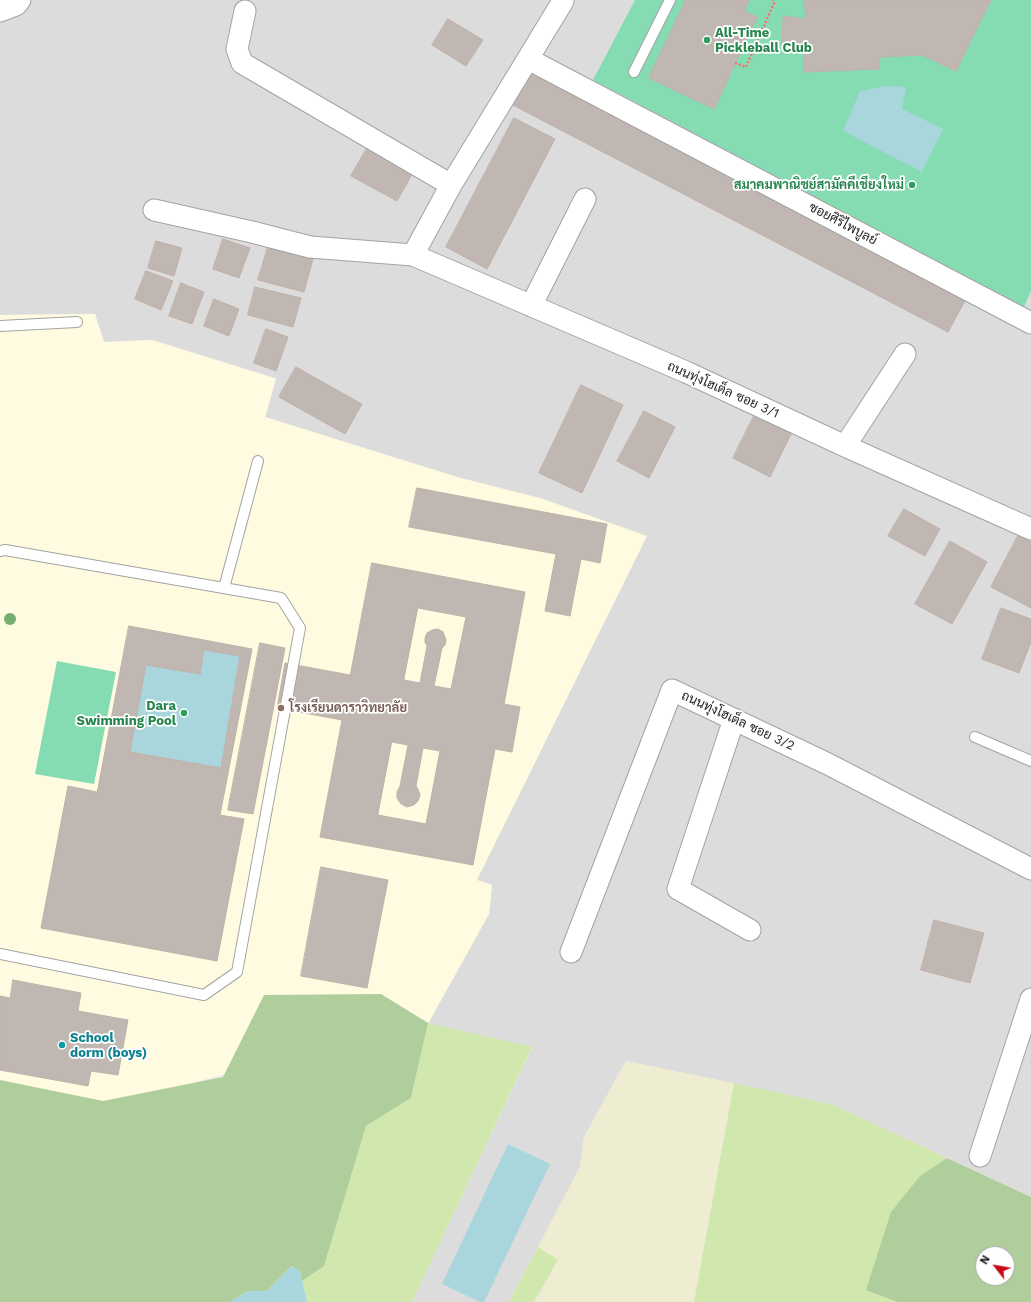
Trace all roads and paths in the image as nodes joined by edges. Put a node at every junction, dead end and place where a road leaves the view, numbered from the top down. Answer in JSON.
{"nodes":[{"id":1,"x":20,"y":0,"type":"edge"},
{"id":2,"x":562,"y":0,"type":"edge"},
{"id":3,"x":670,"y":0,"type":"edge"},
{"id":4,"x":774,"y":0,"type":"edge"},
{"id":5,"x":0,"y":11,"type":"edge"},
{"id":6,"x":245,"y":11,"type":"dead end"},
{"id":7,"x":528,"y":60,"type":"junction"},
{"id":8,"x":735,"y":63,"type":"dead end"},
{"id":9,"x":634,"y":72,"type":"dead end"},
{"id":10,"x":451,"y":185,"type":"junction"},
{"id":11,"x":585,"y":199,"type":"dead end"},
{"id":12,"x":154,"y":210,"type":"dead end"},
{"id":13,"x":413,"y":256,"type":"junction"},
{"id":14,"x":531,"y":306,"type":"junction"},
{"id":15,"x":77,"y":322,"type":"dead end"},
{"id":16,"x":1031,"y":323,"type":"edge"},
{"id":17,"x":0,"y":326,"type":"edge"},
{"id":18,"x":904,"y":354,"type":"dead end"},
{"id":19,"x":845,"y":446,"type":"junction"},
{"id":20,"x":258,"y":461,"type":"dead end"},
{"id":21,"x":1031,"y":529,"type":"edge"},
{"id":22,"x":0,"y":551,"type":"edge"},
{"id":23,"x":224,"y":588,"type":"junction"},
{"id":24,"x":734,"y":719,"type":"junction"},
{"id":25,"x":975,"y":737,"type":"dead end"},
{"id":26,"x":1031,"y":761,"type":"edge"},
{"id":27,"x":1031,"y":869,"type":"edge"},
{"id":28,"x":750,"y":930,"type":"dead end"},
{"id":29,"x":571,"y":952,"type":"dead end"},
{"id":30,"x":0,"y":954,"type":"edge"},
{"id":31,"x":1031,"y":999,"type":"edge"},
{"id":32,"x":980,"y":1156,"type":"dead end"}],
"edges":[{"from":1,"to":5,"type":"street"},
{"from":2,"to":7,"type":"street"},
{"from":3,"to":9,"type":"lane"},
{"from":4,"to":8,"type":"path"},
{"from":6,"to":10,"type":"street"},
{"from":7,"to":10,"type":"street"},
{"from":7,"to":16,"type":"street","name":"ซอยศิริไพบูลย์"},
{"from":10,"to":13,"type":"street"},
{"from":11,"to":14,"type":"street"},
{"from":12,"to":13,"type":"street","name":"ถนนทุ่งโฮเต็ล ซอย 3/1"},
{"from":13,"to":14,"type":"street","name":"ถนนทุ่งโฮเต็ล ซอย 3/1"},
{"from":14,"to":19,"type":"street","name":"ถนนทุ่งโฮเต็ล ซอย 3/1"},
{"from":15,"to":17,"type":"lane"},
{"from":18,"to":19,"type":"street"},
{"from":19,"to":21,"type":"street","name":"ถนนทุ่งโฮเต็ล ซอย 3/1"},
{"from":20,"to":23,"type":"lane"},
{"from":22,"to":23,"type":"lane"},
{"from":23,"to":30,"type":"lane"},
{"from":24,"to":27,"type":"street","name":"ถนนทุ่งโฮเต็ล ซอย 3/2"},
{"from":24,"to":28,"type":"street"},
{"from":24,"to":29,"type":"street","name":"ถนนทุ่งโฮเต็ล ซอย 3/2"},
{"from":25,"to":26,"type":"lane"},
{"from":31,"to":32,"type":"street"}]}
